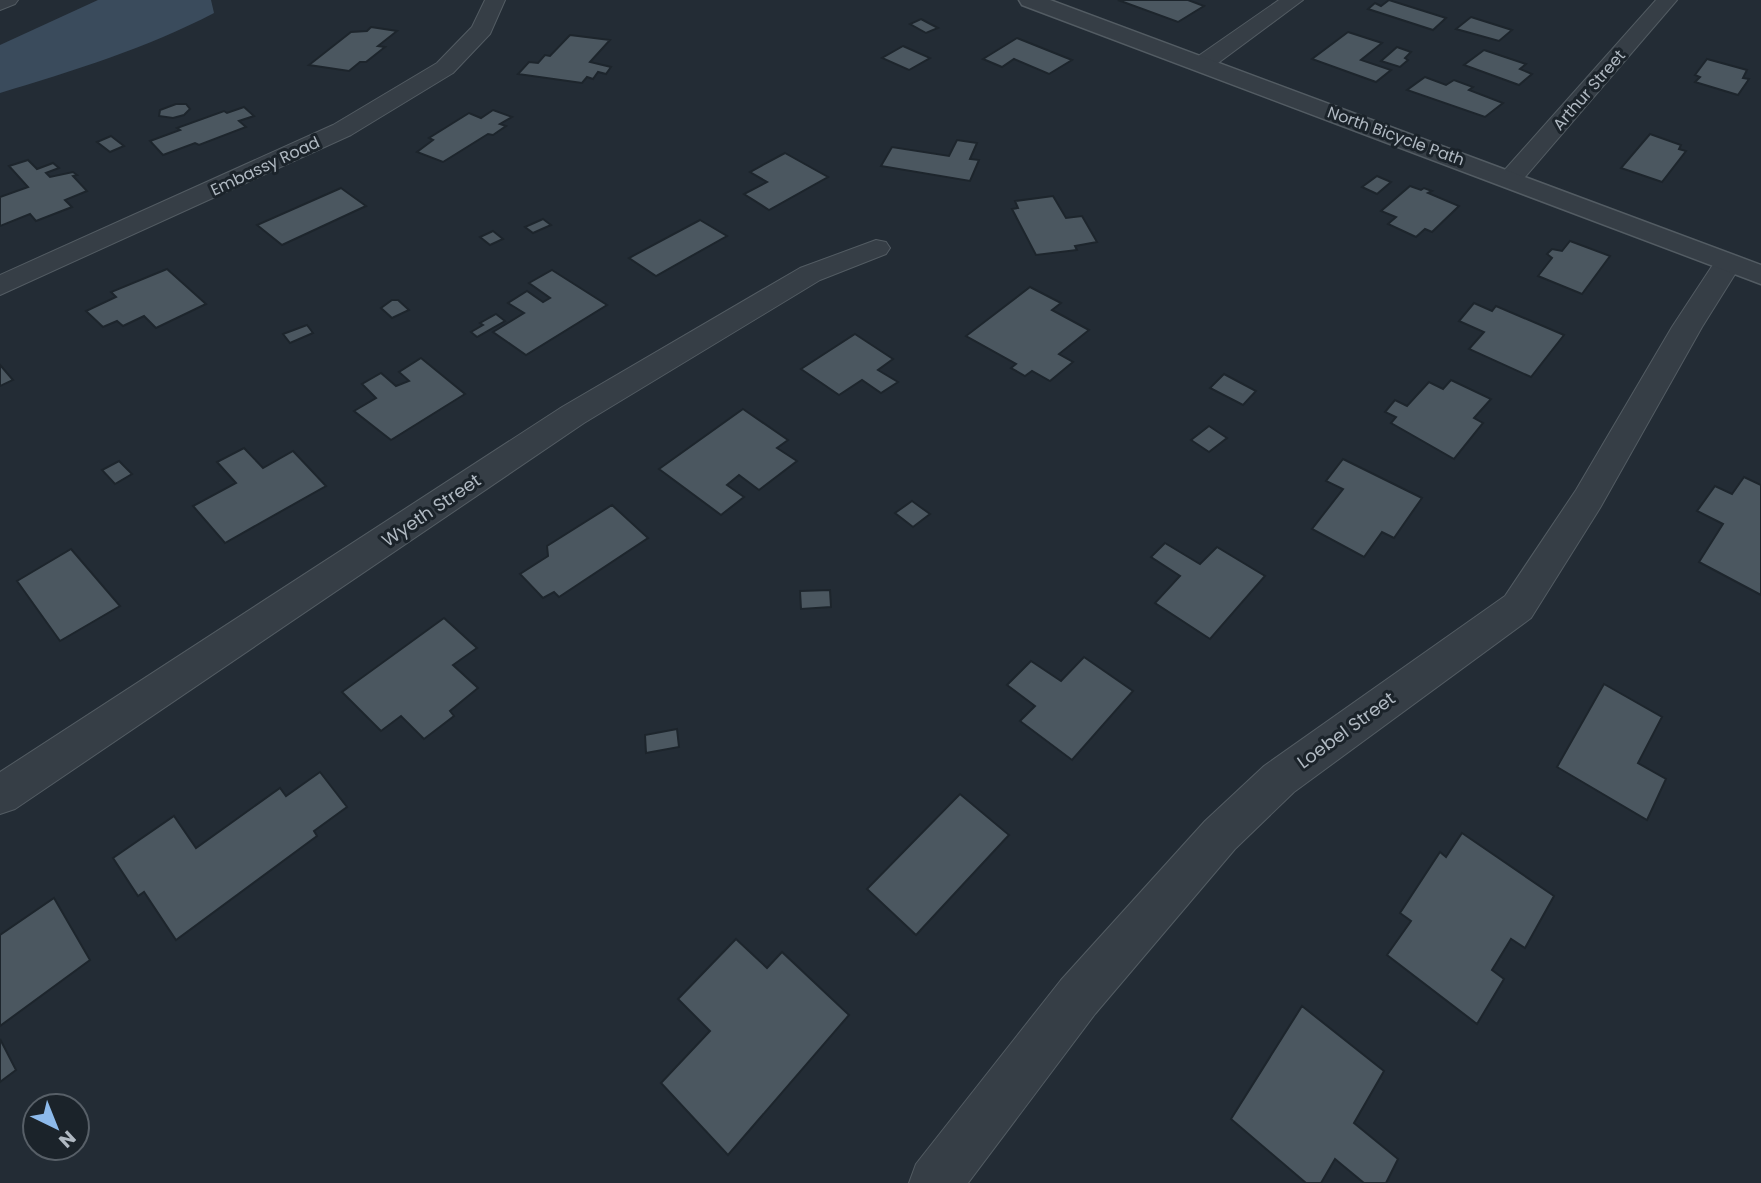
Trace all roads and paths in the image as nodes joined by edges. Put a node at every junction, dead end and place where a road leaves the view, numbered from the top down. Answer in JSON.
{"nodes":[{"id":1,"x":8,"y":0,"type":"edge"},
{"id":2,"x":495,"y":0,"type":"edge"},
{"id":3,"x":1030,"y":0,"type":"edge"},
{"id":4,"x":1293,"y":0,"type":"edge"},
{"id":5,"x":1667,"y":0,"type":"edge"},
{"id":6,"x":0,"y":4,"type":"edge"},
{"id":7,"x":1202,"y":64,"type":"junction"},
{"id":8,"x":1510,"y":179,"type":"junction"},
{"id":9,"x":876,"y":248,"type":"dead end"},
{"id":10,"x":1745,"y":269,"type":"edge"},
{"id":11,"x":0,"y":286,"type":"edge"},
{"id":12,"x":0,"y":795,"type":"edge"},
{"id":13,"x":935,"y":1183,"type":"edge"}],
"edges":[{"from":1,"to":6,"type":"street"},
{"from":2,"to":11,"type":"street","name":"Embassy Road"},
{"from":3,"to":7,"type":"street","name":"North Bicycle Path"},
{"from":4,"to":7,"type":"street"},
{"from":5,"to":8,"type":"street","name":"Arthur Street"},
{"from":7,"to":8,"type":"street","name":"North Bicycle Path"},
{"from":8,"to":10,"type":"street","name":"North Bicycle Path"},
{"from":9,"to":12,"type":"street","name":"Wyeth Street"},
{"from":10,"to":13,"type":"street","name":"Loebel Street"}]}
